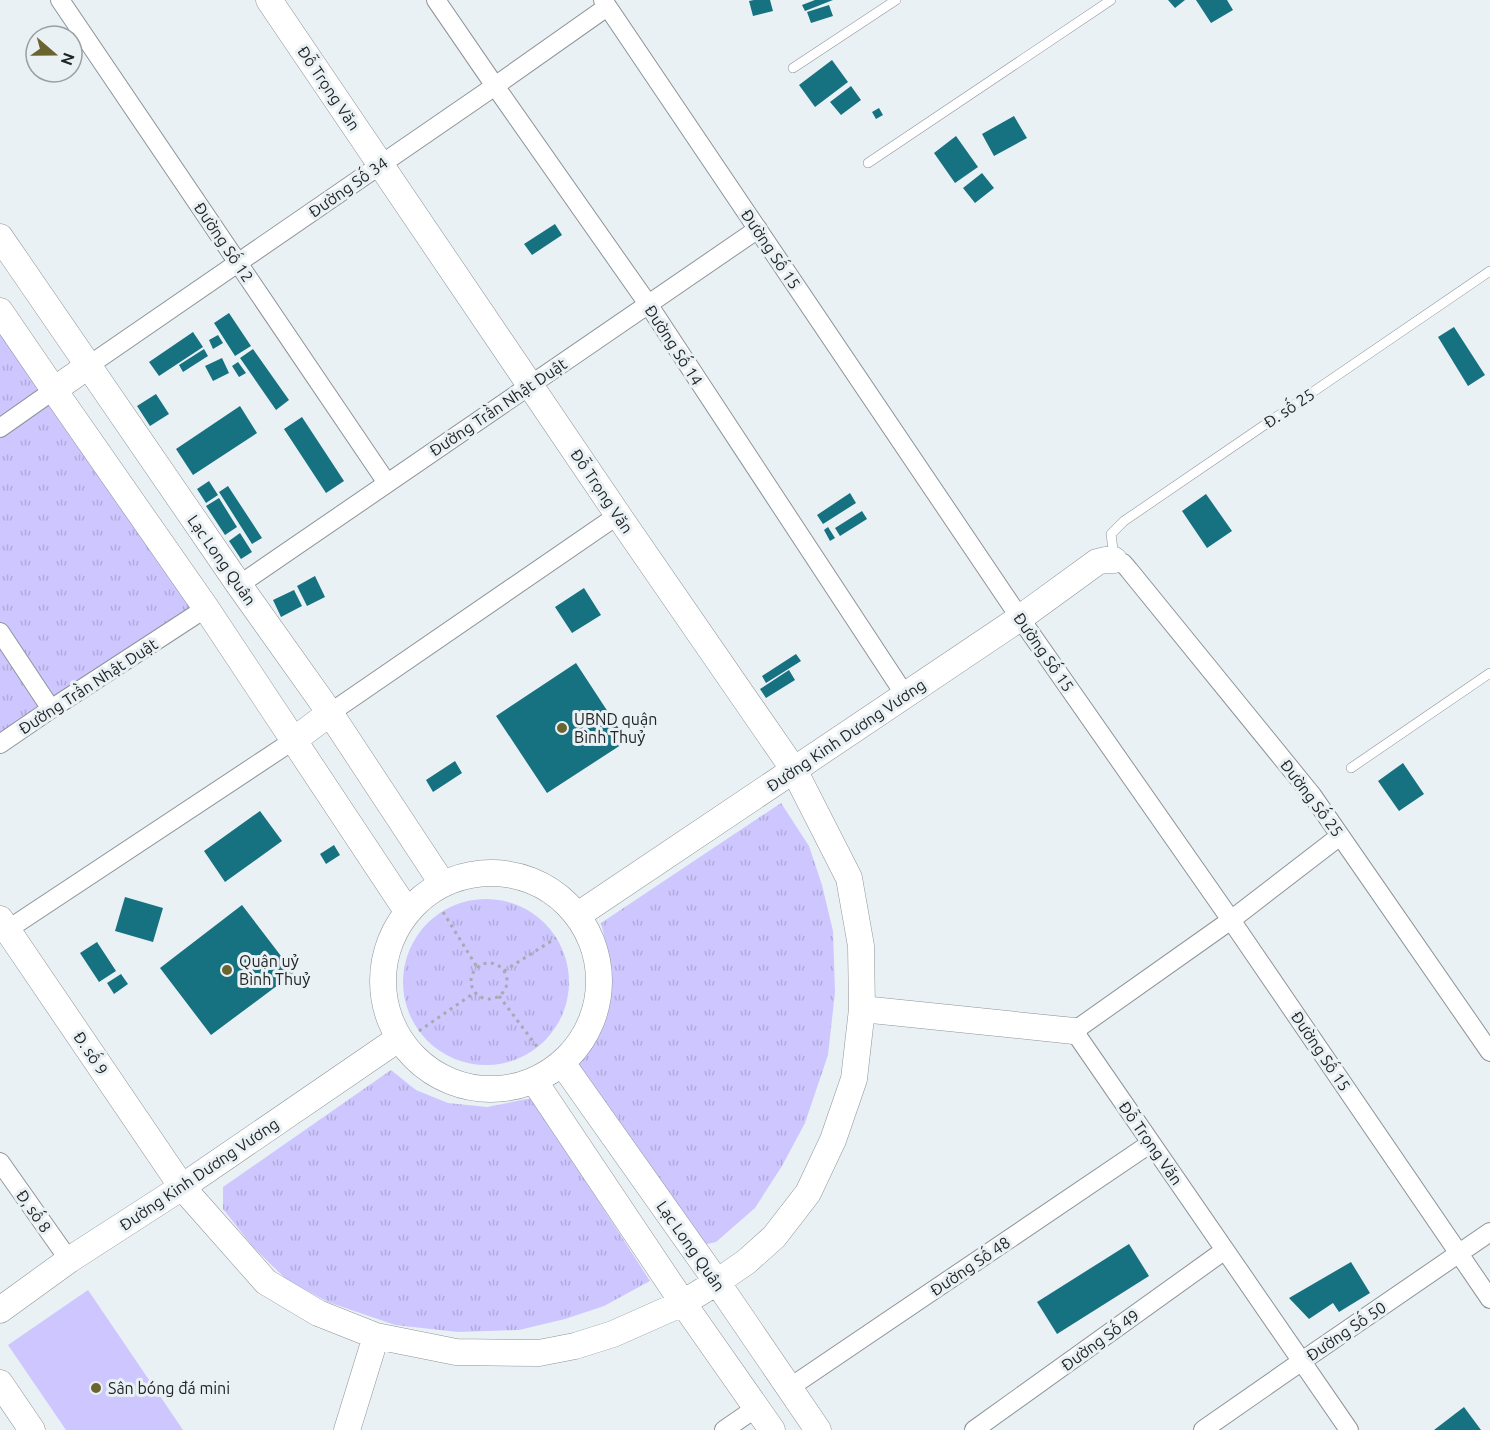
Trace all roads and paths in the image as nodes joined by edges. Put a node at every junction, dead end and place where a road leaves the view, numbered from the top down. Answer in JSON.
{"nodes":[{"id":1,"x":60,"y":0,"type":"edge"},
{"id":2,"x":269,"y":0,"type":"edge"},
{"id":3,"x":436,"y":0,"type":"edge"},
{"id":4,"x":896,"y":0,"type":"edge"},
{"id":5,"x":1111,"y":0,"type":"edge"},
{"id":6,"x":605,"y":3,"type":"edge"},
{"id":7,"x":793,"y":68,"type":"dead end"},
{"id":8,"x":495,"y":86,"type":"junction"},
{"id":9,"x":380,"y":164,"type":"junction"},
{"id":10,"x":868,"y":164,"type":"dead end"},
{"id":11,"x":758,"y":229,"type":"junction"},
{"id":12,"x":0,"y":237,"type":"edge"},
{"id":13,"x":238,"y":263,"type":"junction"},
{"id":14,"x":1490,"y":271,"type":"edge"},
{"id":15,"x":648,"y":304,"type":"junction"},
{"id":16,"x":0,"y":310,"type":"edge"},
{"id":17,"x":88,"y":366,"type":"junction"},
{"id":18,"x":531,"y":385,"type":"junction"},
{"id":19,"x":54,"y":390,"type":"junction"},
{"id":20,"x":0,"y":428,"type":"edge"},
{"id":21,"x":387,"y":483,"type":"junction"},
{"id":22,"x":618,"y":515,"type":"junction"},
{"id":23,"x":1114,"y":560,"type":"junction"},
{"id":24,"x":239,"y":585,"type":"junction"},
{"id":25,"x":206,"y":608,"type":"junction"},
{"id":26,"x":1020,"y":618,"type":"junction"},
{"id":27,"x":0,"y":632,"type":"edge"},
{"id":28,"x":1490,"y":673,"type":"edge"},
{"id":29,"x":905,"y":695,"type":"junction"},
{"id":30,"x":51,"y":710,"type":"junction"},
{"id":31,"x":330,"y":713,"type":"junction"},
{"id":32,"x":294,"y":740,"type":"junction"},
{"id":33,"x":0,"y":744,"type":"edge"},
{"id":34,"x":1351,"y":768,"type":"dead end"},
{"id":35,"x":794,"y":770,"type":"junction"},
{"id":36,"x":1340,"y":836,"type":"junction"},
{"id":37,"x":442,"y":883,"type":"junction"},
{"id":38,"x":407,"y":911,"type":"junction"},
{"id":39,"x":443,"y":912,"type":"dead end"},
{"id":40,"x":578,"y":915,"type":"junction"},
{"id":41,"x":1231,"y":920,"type":"junction"},
{"id":42,"x":3,"y":925,"type":"edge"},
{"id":43,"x":556,"y":938,"type":"dead end"},
{"id":44,"x":477,"y":967,"type":"junction"},
{"id":45,"x":504,"y":971,"type":"junction"},
{"id":46,"x":474,"y":993,"type":"junction"},
{"id":47,"x":499,"y":996,"type":"junction"},
{"id":48,"x":862,"y":1009,"type":"junction"},
{"id":49,"x":1074,"y":1031,"type":"junction"},
{"id":50,"x":409,"y":1035,"type":"junction"},
{"id":51,"x":538,"y":1048,"type":"dead end"},
{"id":52,"x":1490,"y":1052,"type":"edge"},
{"id":53,"x":562,"y":1063,"type":"junction"},
{"id":54,"x":535,"y":1082,"type":"junction"},
{"id":55,"x":1151,"y":1143,"type":"junction"},
{"id":56,"x":0,"y":1162,"type":"edge"},
{"id":57,"x":182,"y":1187,"type":"junction"},
{"id":58,"x":1490,"y":1232,"type":"edge"},
{"id":59,"x":1225,"y":1250,"type":"junction"},
{"id":60,"x":1459,"y":1254,"type":"junction"},
{"id":61,"x":69,"y":1260,"type":"junction"},
{"id":62,"x":717,"y":1282,"type":"junction"},
{"id":63,"x":1490,"y":1299,"type":"edge"},
{"id":64,"x":683,"y":1303,"type":"junction"},
{"id":65,"x":0,"y":1310,"type":"edge"},
{"id":66,"x":376,"y":1336,"type":"junction"},
{"id":67,"x":1302,"y":1361,"type":"junction"},
{"id":68,"x":0,"y":1383,"type":"edge"},
{"id":69,"x":789,"y":1388,"type":"junction"},
{"id":70,"x":756,"y":1408,"type":"junction"},
{"id":71,"x":32,"y":1430,"type":"edge"},
{"id":72,"x":347,"y":1430,"type":"edge"},
{"id":73,"x":724,"y":1430,"type":"edge"},
{"id":74,"x":772,"y":1430,"type":"edge"},
{"id":75,"x":818,"y":1430,"type":"edge"},
{"id":76,"x":974,"y":1430,"type":"edge"},
{"id":77,"x":1203,"y":1430,"type":"edge"},
{"id":78,"x":1349,"y":1430,"type":"edge"}],
"edges":[{"from":1,"to":13,"type":"street","name":"Đường Số 12"},
{"from":2,"to":9,"type":"street","name":"Đỗ Trọng Văn"},
{"from":3,"to":8,"type":"street","name":"Đường Số 14"},
{"from":4,"to":7,"type":"lane"},
{"from":5,"to":10,"type":"lane"},
{"from":6,"to":8,"type":"street","name":"Đường Số 34"},
{"from":6,"to":11,"type":"street","name":"Đường Số 15"},
{"from":8,"to":9,"type":"street","name":"Đường Số 34"},
{"from":8,"to":15,"type":"street","name":"Đường Số 14"},
{"from":9,"to":13,"type":"street","name":"Đường Số 34"},
{"from":9,"to":18,"type":"street","name":"Đỗ Trọng Văn"},
{"from":11,"to":15,"type":"street","name":"Đường Trần Nhật Duật"},
{"from":11,"to":26,"type":"street","name":"Đường Số 15"},
{"from":12,"to":17,"type":"street","name":"Lạc Long Quân"},
{"from":13,"to":17,"type":"street","name":"Đường Số 34"},
{"from":13,"to":21,"type":"street","name":"Đường Số 12"},
{"from":14,"to":23,"type":"lane","name":"Đ. số 25"},
{"from":15,"to":18,"type":"street","name":"Đường Trần Nhật Duật"},
{"from":15,"to":29,"type":"street","name":"Đường Số 14"},
{"from":16,"to":19,"type":"street"},
{"from":17,"to":19,"type":"street"},
{"from":17,"to":24,"type":"street","name":"Lạc Long Quân"},
{"from":18,"to":21,"type":"street","name":"Đường Trần Nhật Duật"},
{"from":18,"to":22,"type":"street","name":"Đỗ Trọng Văn"},
{"from":19,"to":20,"type":"street"},
{"from":19,"to":25,"type":"street"},
{"from":21,"to":24,"type":"street","name":"Đường Trần Nhật Duật"},
{"from":22,"to":31,"type":"street"},
{"from":22,"to":35,"type":"street","name":"Đỗ Trọng Văn"},
{"from":23,"to":26,"type":"street","name":"Đường Kinh Dương Vương"},
{"from":23,"to":36,"type":"street","name":"Đường Số 25"},
{"from":24,"to":25,"type":"street"},
{"from":24,"to":31,"type":"street","name":"Lạc Long Quân"},
{"from":25,"to":30,"type":"street","name":"Đường Trần Nhật Duật"},
{"from":25,"to":32,"type":"street"},
{"from":26,"to":29,"type":"street","name":"Đường Kinh Dương Vương"},
{"from":26,"to":41,"type":"street","name":"Đường Số 15"},
{"from":27,"to":30,"type":"street"},
{"from":28,"to":34,"type":"lane"},
{"from":29,"to":35,"type":"street","name":"Đường Kinh Dương Vương"},
{"from":30,"to":33,"type":"street","name":"Đường Trần Nhật Duật"},
{"from":31,"to":32,"type":"street"},
{"from":31,"to":37,"type":"street","name":"Lạc Long Quân"},
{"from":32,"to":38,"type":"street"},
{"from":32,"to":42,"type":"street"},
{"from":35,"to":40,"type":"street","name":"Đường Kinh Dương Vương"},
{"from":35,"to":48,"type":"street","name":"Đỗ Trọng Văn"},
{"from":36,"to":41,"type":"street"},
{"from":36,"to":52,"type":"street","name":"Đường Số 25"},
{"from":37,"to":38,"type":"street"},
{"from":37,"to":40,"type":"street"},
{"from":38,"to":50,"type":"street"},
{"from":39,"to":44,"type":"path"},
{"from":40,"to":53,"type":"street"},
{"from":41,"to":49,"type":"street"},
{"from":41,"to":60,"type":"street","name":"Đường Số 15"},
{"from":42,"to":57,"type":"street","name":"Đ. số 9"},
{"from":43,"to":45,"type":"path"},
{"from":44,"to":45,"type":"path"},
{"from":44,"to":46,"type":"path"},
{"from":45,"to":47,"type":"path"},
{"from":46,"to":47,"type":"path"},
{"from":46,"to":50,"type":"path"},
{"from":47,"to":51,"type":"path"},
{"from":48,"to":49,"type":"street"},
{"from":48,"to":62,"type":"street","name":"Đỗ Trọng Văn"},
{"from":49,"to":55,"type":"street","name":"Đỗ Trọng Văn"},
{"from":50,"to":54,"type":"street"},
{"from":50,"to":57,"type":"street","name":"Đường Kinh Dương Vương"},
{"from":53,"to":54,"type":"street"},
{"from":53,"to":62,"type":"street","name":"Lạc Long Quân"},
{"from":54,"to":64,"type":"street"},
{"from":55,"to":59,"type":"street","name":"Đỗ Trọng Văn"},
{"from":55,"to":69,"type":"street","name":"Đường Số 48"},
{"from":56,"to":61,"type":"street","name":"Đ, số 8"},
{"from":57,"to":61,"type":"street","name":"Đường Kinh Dương Vương"},
{"from":57,"to":66,"type":"street","name":"Đ. số 9"},
{"from":58,"to":60,"type":"street","name":"Đường Số 50"},
{"from":59,"to":67,"type":"street","name":"Đỗ Trọng Văn"},
{"from":59,"to":76,"type":"street","name":"Đường Số 49"},
{"from":60,"to":63,"type":"street","name":"Đường Số 15"},
{"from":60,"to":67,"type":"street","name":"Đường Số 50"},
{"from":61,"to":65,"type":"street","name":"Đường Kinh Dương Vương"},
{"from":62,"to":64,"type":"street","name":"Đỗ Trọng Văn"},
{"from":62,"to":69,"type":"street","name":"Lạc Long Quân"},
{"from":64,"to":66,"type":"street","name":"Đỗ Trọng Văn"},
{"from":64,"to":70,"type":"street"},
{"from":66,"to":72,"type":"street"},
{"from":67,"to":77,"type":"street","name":"Đường Số 50"},
{"from":67,"to":78,"type":"street","name":"Đỗ Trọng Văn"},
{"from":68,"to":71,"type":"street"},
{"from":69,"to":75,"type":"street","name":"Lạc Long Quân"},
{"from":70,"to":73,"type":"street"},
{"from":70,"to":74,"type":"street"}]}
